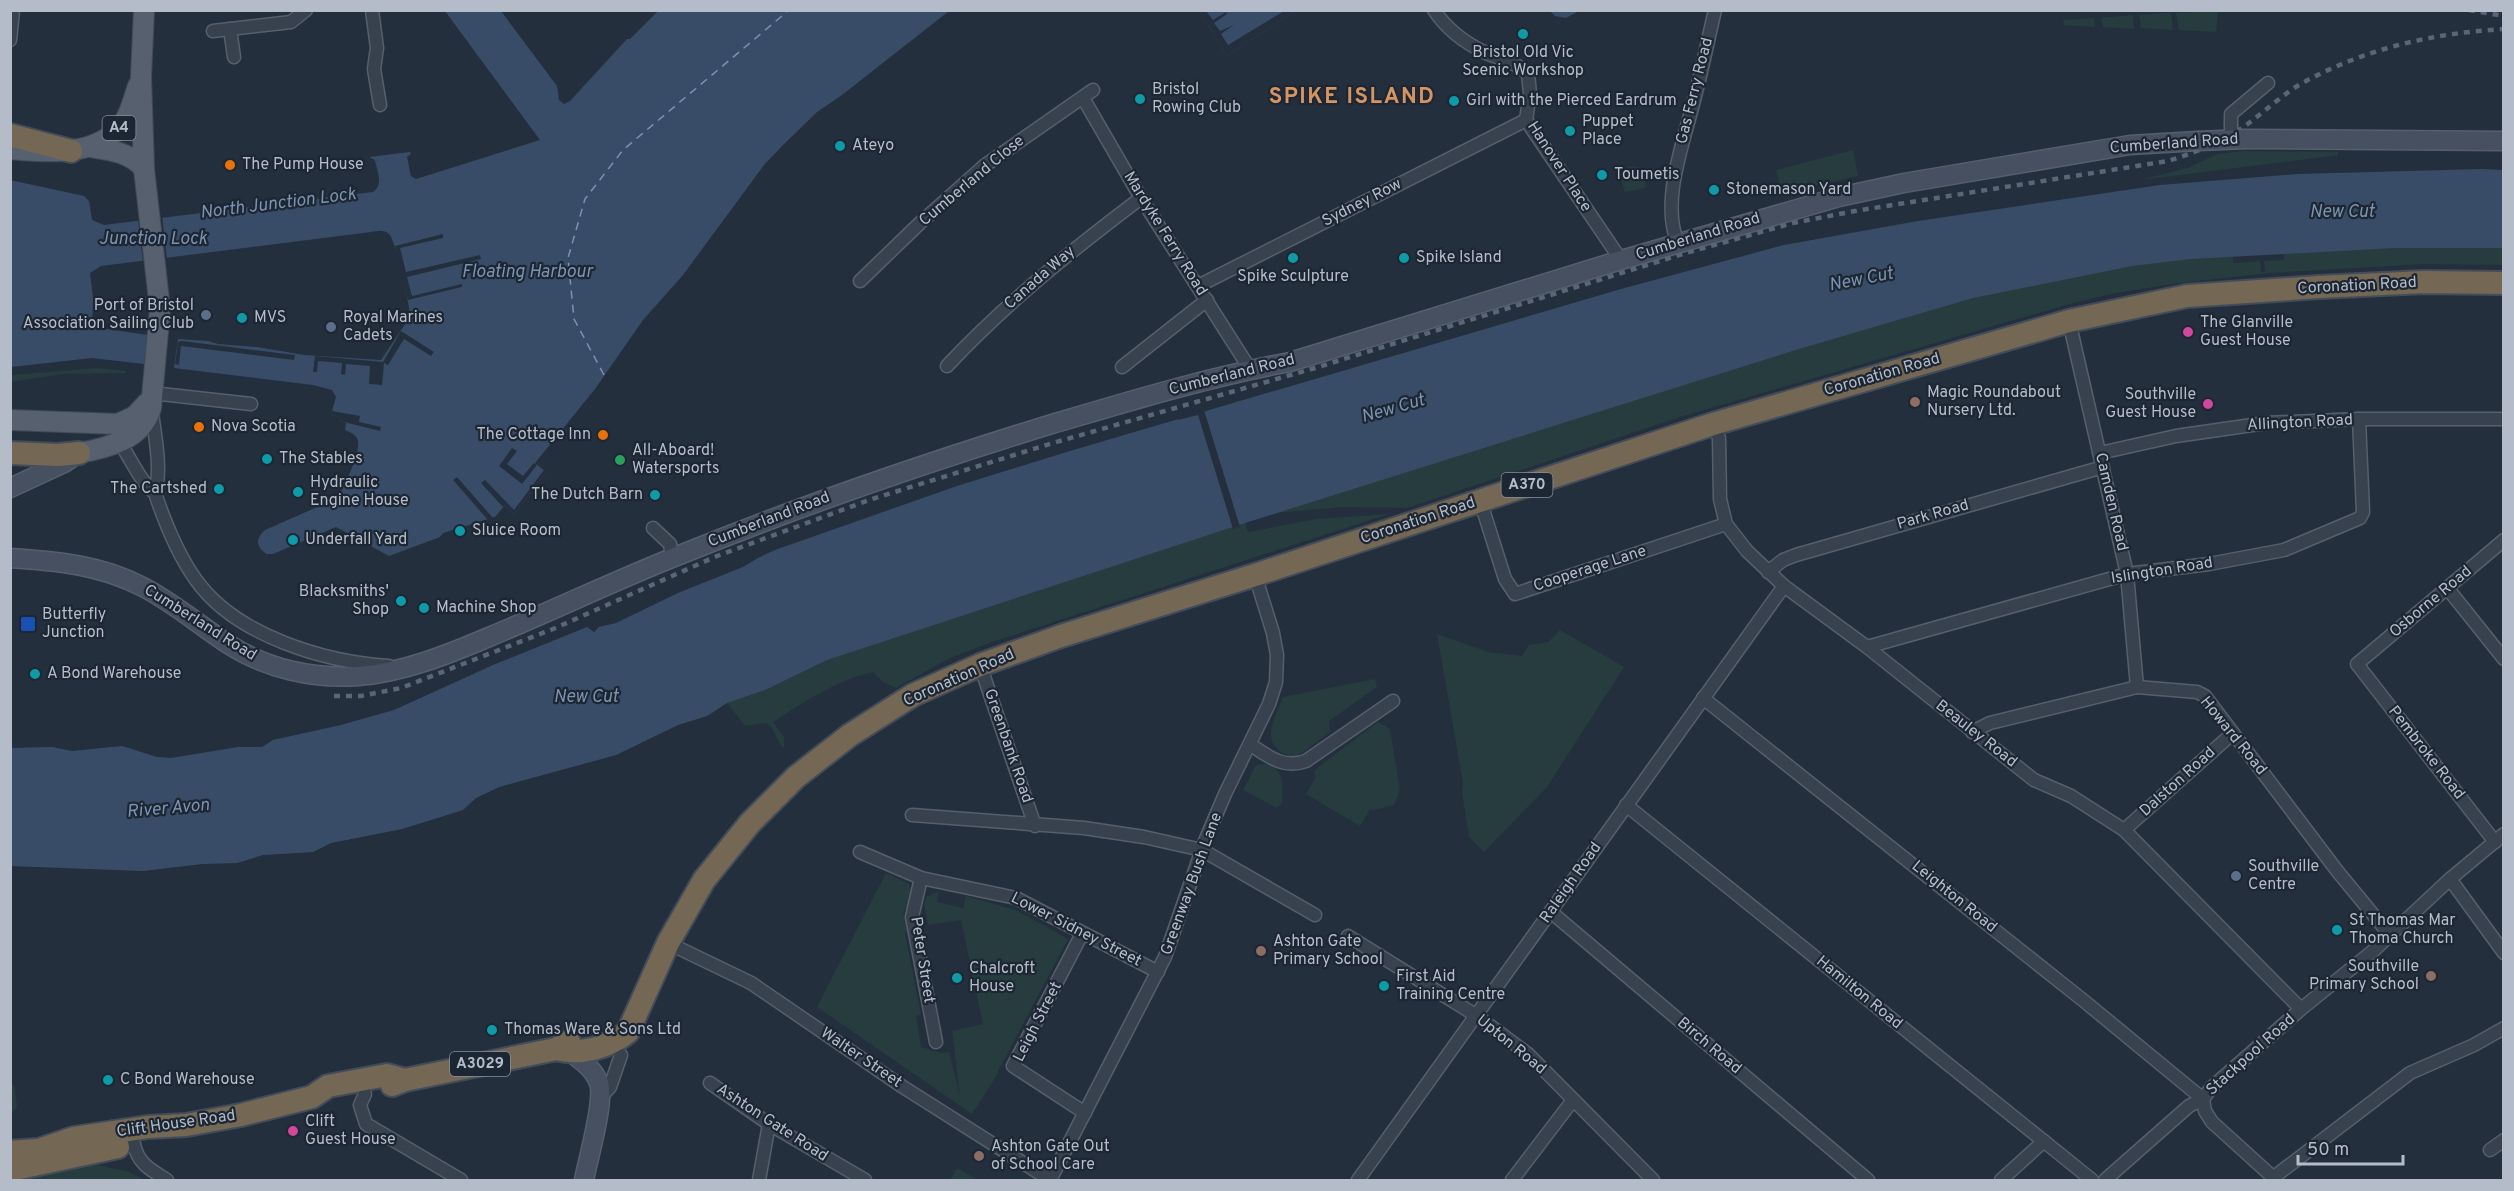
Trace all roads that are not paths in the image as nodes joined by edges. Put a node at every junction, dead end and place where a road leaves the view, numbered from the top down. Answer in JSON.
{"nodes":[{"id":1,"x":13,"y":10,"type":"edge"},
{"id":2,"x":144,"y":10,"type":"edge"},
{"id":3,"x":306,"y":10,"type":"edge"},
{"id":4,"x":372,"y":10,"type":"edge"},
{"id":5,"x":1434,"y":10,"type":"edge"},
{"id":6,"x":1715,"y":10,"type":"edge"},
{"id":7,"x":230,"y":29,"type":"junction"},
{"id":8,"x":213,"y":31,"type":"dead end"},
{"id":9,"x":10,"y":40,"type":"edge"},
{"id":10,"x":234,"y":57,"type":"dead end"},
{"id":11,"x":141,"y":77,"type":"junction"},
{"id":12,"x":2268,"y":83,"type":"dead end"},
{"id":13,"x":1088,"y":94,"type":"joint"},
{"id":14,"x":380,"y":105,"type":"dead end"},
{"id":15,"x":1526,"y":120,"type":"junction"},
{"id":16,"x":2236,"y":134,"type":"junction"},
{"id":17,"x":10,"y":135,"type":"edge"},
{"id":18,"x":2504,"y":141,"type":"edge"},
{"id":19,"x":10,"y":149,"type":"edge"},
{"id":20,"x":81,"y":149,"type":"junction"},
{"id":21,"x":144,"y":169,"type":"junction"},
{"id":22,"x":1141,"y":198,"type":"junction"},
{"id":23,"x":1678,"y":243,"type":"junction"},
{"id":24,"x":1621,"y":260,"type":"junction"},
{"id":25,"x":860,"y":282,"type":"dead end"},
{"id":26,"x":2504,"y":283,"type":"edge"},
{"id":27,"x":1198,"y":286,"type":"junction"},
{"id":28,"x":1207,"y":300,"type":"junction"},
{"id":29,"x":2068,"y":321,"type":"junction"},
{"id":30,"x":947,"y":366,"type":"dead end"},
{"id":31,"x":1122,"y":368,"type":"dead end"},
{"id":32,"x":1250,"y":369,"type":"junction"},
{"id":33,"x":151,"y":400,"type":"junction"},
{"id":34,"x":251,"y":404,"type":"dead end"},
{"id":35,"x":2504,"y":418,"type":"edge"},
{"id":36,"x":2359,"y":419,"type":"junction"},
{"id":37,"x":10,"y":420,"type":"edge"},
{"id":38,"x":1713,"y":424,"type":"junction"},
{"id":39,"x":99,"y":425,"type":"junction"},
{"id":40,"x":112,"y":444,"type":"junction"},
{"id":41,"x":10,"y":453,"type":"edge"},
{"id":42,"x":79,"y":453,"type":"junction"},
{"id":43,"x":2100,"y":453,"type":"junction"},
{"id":44,"x":2103,"y":467,"type":"junction"},
{"id":45,"x":12,"y":487,"type":"edge"},
{"id":46,"x":155,"y":493,"type":"junction"},
{"id":47,"x":1480,"y":500,"type":"junction"},
{"id":48,"x":1726,"y":524,"type":"junction"},
{"id":49,"x":653,"y":528,"type":"dead end"},
{"id":50,"x":2504,"y":540,"type":"edge"},
{"id":51,"x":10,"y":558,"type":"edge"},
{"id":52,"x":672,"y":558,"type":"junction"},
{"id":53,"x":1768,"y":572,"type":"junction"},
{"id":54,"x":2127,"y":574,"type":"junction"},
{"id":55,"x":1255,"y":575,"type":"junction"},
{"id":56,"x":1784,"y":586,"type":"junction"},
{"id":57,"x":2448,"y":589,"type":"junction"},
{"id":58,"x":1867,"y":647,"type":"junction"},
{"id":59,"x":2504,"y":659,"type":"edge"},
{"id":60,"x":2357,"y":664,"type":"joint"},
{"id":61,"x":980,"y":665,"type":"junction"},
{"id":62,"x":402,"y":667,"type":"junction"},
{"id":63,"x":2137,"y":687,"type":"junction"},
{"id":64,"x":1703,"y":698,"type":"junction"},
{"id":65,"x":1393,"y":701,"type":"dead end"},
{"id":66,"x":1972,"y":732,"type":"junction"},
{"id":67,"x":2233,"y":733,"type":"junction"},
{"id":68,"x":1251,"y":745,"type":"junction"},
{"id":69,"x":1626,"y":805,"type":"junction"},
{"id":70,"x":912,"y":815,"type":"dead end"},
{"id":71,"x":1035,"y":826,"type":"junction"},
{"id":72,"x":2124,"y":830,"type":"junction"},
{"id":73,"x":2499,"y":838,"type":"edge"},
{"id":74,"x":1202,"y":850,"type":"junction"},
{"id":75,"x":860,"y":852,"type":"dead end"},
{"id":76,"x":921,"y":878,"type":"junction"},
{"id":77,"x":2450,"y":879,"type":"junction"},
{"id":78,"x":1551,"y":912,"type":"junction"},
{"id":79,"x":1315,"y":915,"type":"dead end"},
{"id":80,"x":1082,"y":934,"type":"junction"},
{"id":81,"x":2390,"y":935,"type":"junction"},
{"id":82,"x":1348,"y":936,"type":"dead end"},
{"id":83,"x":2500,"y":938,"type":"edge"},
{"id":84,"x":668,"y":943,"type":"junction"},
{"id":85,"x":2504,"y":953,"type":"edge"},
{"id":86,"x":1158,"y":972,"type":"junction"},
{"id":87,"x":2301,"y":1009,"type":"junction"},
{"id":88,"x":1477,"y":1016,"type":"junction"},
{"id":89,"x":2504,"y":1029,"type":"edge"},
{"id":90,"x":936,"y":1042,"type":"dead end"},
{"id":91,"x":563,"y":1051,"type":"junction"},
{"id":92,"x":621,"y":1055,"type":"dead end"},
{"id":93,"x":405,"y":1080,"type":"junction"},
{"id":94,"x":710,"y":1083,"type":"dead end"},
{"id":95,"x":365,"y":1094,"type":"junction"},
{"id":96,"x":312,"y":1097,"type":"junction"},
{"id":97,"x":601,"y":1097,"type":"junction"},
{"id":98,"x":2203,"y":1099,"type":"junction"},
{"id":99,"x":1573,"y":1100,"type":"junction"},
{"id":100,"x":349,"y":1113,"type":"dead end"},
{"id":101,"x":1085,"y":1113,"type":"junction"},
{"id":102,"x":366,"y":1124,"type":"junction"},
{"id":103,"x":769,"y":1124,"type":"junction"},
{"id":104,"x":186,"y":1125,"type":"junction"},
{"id":105,"x":2504,"y":1140,"type":"edge"},
{"id":106,"x":2044,"y":1141,"type":"junction"},
{"id":107,"x":10,"y":1143,"type":"edge"},
{"id":108,"x":134,"y":1144,"type":"junction"},
{"id":109,"x":83,"y":1145,"type":"junction"},
{"id":110,"x":39,"y":1149,"type":"junction"},
{"id":111,"x":2490,"y":1150,"type":"dead end"},
{"id":112,"x":10,"y":1152,"type":"edge"},
{"id":113,"x":10,"y":1170,"type":"edge"},
{"id":114,"x":2275,"y":1179,"type":"edge"},
{"id":115,"x":167,"y":1180,"type":"edge"},
{"id":116,"x":461,"y":1180,"type":"edge"},
{"id":117,"x":584,"y":1180,"type":"edge"},
{"id":118,"x":759,"y":1180,"type":"edge"},
{"id":119,"x":865,"y":1180,"type":"edge"},
{"id":120,"x":1050,"y":1180,"type":"edge"},
{"id":121,"x":1358,"y":1180,"type":"edge"},
{"id":122,"x":1512,"y":1180,"type":"edge"},
{"id":123,"x":1653,"y":1180,"type":"edge"},
{"id":124,"x":1868,"y":1180,"type":"edge"},
{"id":125,"x":2001,"y":1180,"type":"edge"},
{"id":126,"x":2092,"y":1180,"type":"edge"},
{"id":127,"x":2105,"y":1180,"type":"edge"}],
"edges":[{"from":1,"to":9,"type":"street"},
{"from":2,"to":11,"type":"main road","number":"A4"},
{"from":3,"to":7,"type":"street"},
{"from":4,"to":14,"type":"street"},
{"from":5,"to":15,"type":"street","name":"Hanover Place"},
{"from":6,"to":23,"type":"street","name":"Gas Ferry Road"},
{"from":7,"to":8,"type":"street"},
{"from":7,"to":10,"type":"street"},
{"from":11,"to":20,"type":"main road","number":"A4"},
{"from":11,"to":21,"type":"main road"},
{"from":12,"to":16,"type":"street"},
{"from":13,"to":22,"type":"street","name":"Mardyke Ferry Road"},
{"from":13,"to":25,"type":"street","name":"Cumberland Close"},
{"from":15,"to":24,"type":"street","name":"Hanover Place"},
{"from":15,"to":27,"type":"street","name":"Sydney Row"},
{"from":16,"to":18,"type":"street","name":"Cumberland Road"},
{"from":16,"to":23,"type":"street","name":"Cumberland Road","bridge":true},
{"from":17,"to":20,"type":"highway"},
{"from":19,"to":20,"type":"main road"},
{"from":20,"to":21,"type":"main road"},
{"from":21,"to":33,"type":"main road"},
{"from":22,"to":27,"type":"street","name":"Mardyke Ferry Road"},
{"from":22,"to":30,"type":"street","name":"Canada Way"},
{"from":23,"to":24,"type":"street","name":"Cumberland Road"},
{"from":24,"to":32,"type":"street","name":"Cumberland Road"},
{"from":26,"to":29,"type":"highway","name":"Coronation Road","number":"A370"},
{"from":27,"to":28,"type":"street","name":"Mardyke Ferry Road"},
{"from":28,"to":31,"type":"street"},
{"from":28,"to":32,"type":"street","name":"Mardyke Ferry Road"},
{"from":29,"to":38,"type":"highway","name":"Coronation Road","number":"A370"},
{"from":29,"to":43,"type":"street","name":"Camden Road"},
{"from":32,"to":52,"type":"street","name":"Cumberland Road"},
{"from":33,"to":34,"type":"street"},
{"from":33,"to":39,"type":"main road"},
{"from":33,"to":40,"type":"main road"},
{"from":33,"to":46,"type":"street"},
{"from":35,"to":36,"type":"street","name":"Allington Road"},
{"from":36,"to":43,"type":"street","name":"Allington Road"},
{"from":36,"to":54,"type":"street","name":"Islington Road"},
{"from":37,"to":39,"type":"main road"},
{"from":38,"to":47,"type":"highway","name":"Coronation Road","number":"A370"},
{"from":38,"to":48,"type":"street","name":"Beauley Road"},
{"from":39,"to":40,"type":"main road"},
{"from":40,"to":42,"type":"main road"},
{"from":40,"to":46,"type":"street"},
{"from":41,"to":42,"type":"highway"},
{"from":42,"to":45,"type":"street"},
{"from":43,"to":44,"type":"street","name":"Camden Road"},
{"from":44,"to":53,"type":"street","name":"Park Road"},
{"from":44,"to":54,"type":"street","name":"Camden Road"},
{"from":46,"to":62,"type":"street"},
{"from":47,"to":48,"type":"street","name":"Cooperage Lane"},
{"from":47,"to":55,"type":"highway","name":"Coronation Road","number":"A370"},
{"from":48,"to":53,"type":"street","name":"Beauley Road"},
{"from":49,"to":52,"type":"street"},
{"from":50,"to":57,"type":"street","name":"Osborne Road"},
{"from":51,"to":62,"type":"street","name":"Cumberland Road"},
{"from":52,"to":62,"type":"street","name":"Cumberland Road"},
{"from":53,"to":56,"type":"street","name":"Beauley Road"},
{"from":54,"to":58,"type":"street","name":"Islington Road"},
{"from":54,"to":63,"type":"street","name":"Camden Road"},
{"from":55,"to":61,"type":"highway","name":"Coronation Road","number":"A370"},
{"from":55,"to":68,"type":"street","name":"Greenway Bush Lane"},
{"from":56,"to":58,"type":"street","name":"Beauley Road"},
{"from":56,"to":64,"type":"street","name":"Raleigh Road"},
{"from":57,"to":59,"type":"street"},
{"from":57,"to":60,"type":"street","name":"Osborne Road"},
{"from":58,"to":66,"type":"street","name":"Beauley Road"},
{"from":60,"to":73,"type":"street","name":"Pembroke Road"},
{"from":61,"to":71,"type":"street","name":"Greenbank Road"},
{"from":61,"to":84,"type":"highway","name":"Coronation Road","number":"A370"},
{"from":63,"to":66,"type":"street","name":"Howard Road"},
{"from":63,"to":67,"type":"street","name":"Howard Road"},
{"from":64,"to":69,"type":"street","name":"Raleigh Road"},
{"from":64,"to":98,"type":"street","name":"Leighton Road"},
{"from":65,"to":68,"type":"street"},
{"from":66,"to":72,"type":"street","name":"Beauley Road"},
{"from":67,"to":72,"type":"street","name":"Dalston Road"},
{"from":67,"to":81,"type":"street","name":"Howard Road"},
{"from":68,"to":74,"type":"street","name":"Greenway Bush Lane"},
{"from":69,"to":78,"type":"street","name":"Raleigh Road"},
{"from":69,"to":106,"type":"street","name":"Hamilton Road"},
{"from":70,"to":71,"type":"street","name":"Greenbank Road"},
{"from":71,"to":74,"type":"street","name":"Greenbank Road"},
{"from":72,"to":87,"type":"street","name":"Beauley Road"},
{"from":73,"to":77,"type":"street","name":"Stackpool Road"},
{"from":74,"to":79,"type":"street"},
{"from":74,"to":86,"type":"street","name":"Greenway Bush Lane"},
{"from":75,"to":76,"type":"street","name":"Lower Sidney Street"},
{"from":76,"to":80,"type":"street","name":"Lower Sidney Street"},
{"from":76,"to":90,"type":"street","name":"Peter Street"},
{"from":77,"to":81,"type":"street","name":"Stackpool Road"},
{"from":77,"to":83,"type":"street"},
{"from":78,"to":88,"type":"street","name":"Raleigh Road"},
{"from":78,"to":124,"type":"street","name":"Birch Road"},
{"from":80,"to":86,"type":"street","name":"Lower Sidney Street"},
{"from":80,"to":101,"type":"street","name":"Leigh Street"},
{"from":81,"to":87,"type":"street","name":"Stackpool Road"},
{"from":82,"to":88,"type":"street","name":"Upton Road"},
{"from":83,"to":85,"type":"street"},
{"from":84,"to":91,"type":"highway","name":"Coronation Road","number":"A370"},
{"from":84,"to":120,"type":"street","name":"Walter Street"},
{"from":86,"to":101,"type":"street","name":"Greenway Bush Lane"},
{"from":87,"to":98,"type":"street","name":"Stackpool Road"},
{"from":88,"to":99,"type":"street","name":"Upton Road"},
{"from":88,"to":121,"type":"street","name":"Raleigh Road"},
{"from":89,"to":114,"type":"street"},
{"from":91,"to":93,"type":"highway","name":"Clift House Road","number":"A3029"},
{"from":91,"to":97,"type":"street"},
{"from":92,"to":97,"type":"street"},
{"from":93,"to":95,"type":"highway","name":"Clift House Road","number":"A3029"},
{"from":93,"to":96,"type":"highway","name":"Clift House Road","number":"A3029"},
{"from":94,"to":103,"type":"street","name":"Ashton Gate Road"},
{"from":95,"to":96,"type":"highway","name":"Clift House Road","number":"A3029"},
{"from":95,"to":102,"type":"street"},
{"from":96,"to":104,"type":"highway","name":"Clift House Road","number":"A3029"},
{"from":97,"to":117,"type":"street"},
{"from":98,"to":114,"type":"street"},
{"from":98,"to":127,"type":"street","name":"Stackpool Road"},
{"from":99,"to":122,"type":"street"},
{"from":99,"to":123,"type":"street","name":"Upton Road"},
{"from":100,"to":102,"type":"street"},
{"from":101,"to":120,"type":"street","name":"Greenway Bush Lane"},
{"from":102,"to":116,"type":"street"},
{"from":103,"to":118,"type":"street"},
{"from":103,"to":119,"type":"street","name":"Ashton Gate Road"},
{"from":104,"to":108,"type":"highway","number":"A3029"},
{"from":104,"to":109,"type":"highway","name":"Clift House Road","number":"A3029"},
{"from":105,"to":111,"type":"street"},
{"from":106,"to":125,"type":"street"},
{"from":106,"to":126,"type":"street","name":"Hamilton Road"},
{"from":107,"to":110,"type":"highway","number":"A3029"},
{"from":108,"to":109,"type":"highway","number":"A3029"},
{"from":108,"to":115,"type":"street"},
{"from":109,"to":110,"type":"highway","number":"A3029"},
{"from":109,"to":113,"type":"highway"},
{"from":110,"to":112,"type":"highway","number":"A3029"}]}
